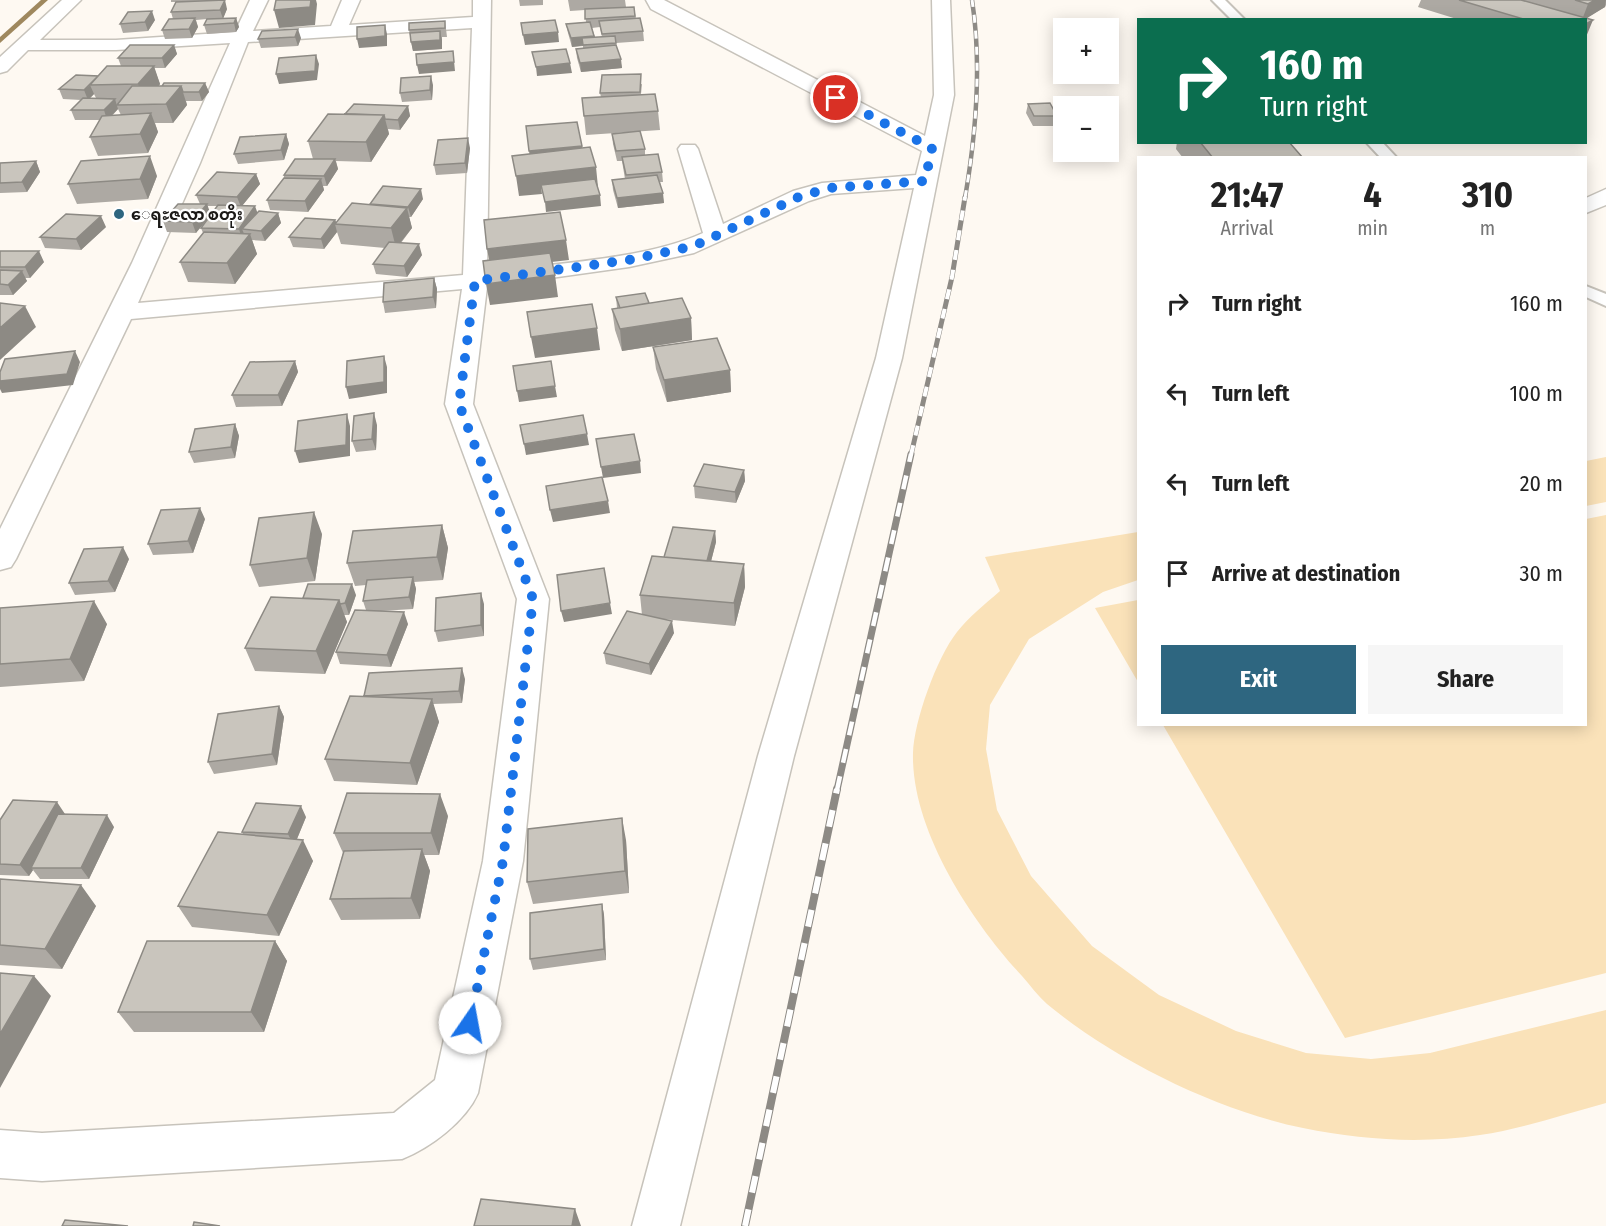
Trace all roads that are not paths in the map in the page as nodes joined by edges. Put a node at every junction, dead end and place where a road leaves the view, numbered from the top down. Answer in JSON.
{"nodes":[{"id":1,"x":72,"y":0,"type":"edge"},
{"id":2,"x":259,"y":0,"type":"edge"},
{"id":3,"x":351,"y":0,"type":"edge"},
{"id":4,"x":655,"y":0,"type":"edge"},
{"id":5,"x":941,"y":0,"type":"edge"},
{"id":6,"x":1218,"y":0,"type":"edge"},
{"id":7,"x":482,"y":11,"type":"edge"},
{"id":8,"x":1237,"y":18,"type":"edge"},
{"id":9,"x":338,"y":30,"type":"junction"},
{"id":10,"x":240,"y":36,"type":"junction"},
{"id":11,"x":24,"y":45,"type":"junction"},
{"id":12,"x":0,"y":67,"type":"edge"},
{"id":13,"x":1375,"y":144,"type":"edge"},
{"id":14,"x":932,"y":148,"type":"junction"},
{"id":15,"x":688,"y":149,"type":"dead end"},
{"id":16,"x":1388,"y":156,"type":"edge"},
{"id":17,"x":925,"y":181,"type":"junction"},
{"id":18,"x":1606,"y":196,"type":"edge"},
{"id":19,"x":1587,"y":206,"type":"edge"},
{"id":20,"x":715,"y":236,"type":"junction"},
{"id":21,"x":475,"y":281,"type":"junction"},
{"id":22,"x":1587,"y":292,"type":"edge"},
{"id":23,"x":1606,"y":301,"type":"edge"},
{"id":24,"x":121,"y":312,"type":"junction"},
{"id":25,"x":0,"y":559,"type":"edge"},
{"id":26,"x":0,"y":1154,"type":"edge"},
{"id":27,"x":656,"y":1226,"type":"edge"}],
"edges":[{"from":1,"to":11,"type":"street"},
{"from":2,"to":10,"type":"street"},
{"from":3,"to":9,"type":"street"},
{"from":4,"to":14,"type":"street"},
{"from":5,"to":14,"type":"street"},
{"from":6,"to":8,"type":"lane"},
{"from":7,"to":9,"type":"street"},
{"from":7,"to":21,"type":"street"},
{"from":9,"to":10,"type":"street"},
{"from":10,"to":11,"type":"street"},
{"from":10,"to":24,"type":"street"},
{"from":11,"to":12,"type":"street"},
{"from":13,"to":16,"type":"lane"},
{"from":14,"to":17,"type":"street"},
{"from":15,"to":20,"type":"street"},
{"from":17,"to":20,"type":"street"},
{"from":17,"to":27,"type":"street"},
{"from":18,"to":19,"type":"street"},
{"from":20,"to":21,"type":"street"},
{"from":21,"to":24,"type":"street"},
{"from":21,"to":26,"type":"street"},
{"from":22,"to":23,"type":"lane"},
{"from":24,"to":25,"type":"street"}]}
